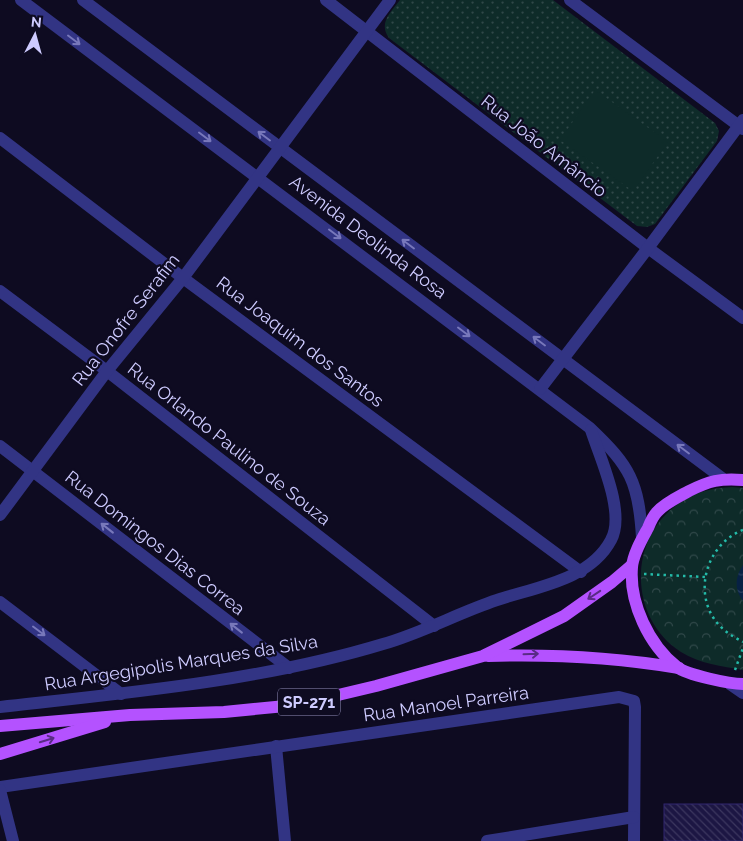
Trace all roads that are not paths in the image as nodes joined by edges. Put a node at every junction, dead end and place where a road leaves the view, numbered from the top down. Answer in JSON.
{"nodes":[{"id":1,"x":21,"y":0,"type":"edge"},
{"id":2,"x":83,"y":0,"type":"edge"},
{"id":3,"x":326,"y":0,"type":"edge"},
{"id":4,"x":390,"y":0,"type":"edge"},
{"id":5,"x":570,"y":0,"type":"edge"},
{"id":6,"x":367,"y":31,"type":"junction"},
{"id":7,"x":741,"y":125,"type":"edge"},
{"id":8,"x":0,"y":138,"type":"edge"},
{"id":9,"x":280,"y":148,"type":"junction"},
{"id":10,"x":259,"y":177,"type":"junction"},
{"id":11,"x":648,"y":248,"type":"junction"},
{"id":12,"x":183,"y":278,"type":"junction"},
{"id":13,"x":0,"y":292,"type":"edge"},
{"id":14,"x":743,"y":318,"type":"edge"},
{"id":15,"x":563,"y":360,"type":"junction"},
{"id":16,"x":107,"y":371,"type":"junction"},
{"id":17,"x":540,"y":389,"type":"junction"},
{"id":18,"x":590,"y":428,"type":"junction"},
{"id":19,"x":0,"y":446,"type":"edge"},
{"id":20,"x":34,"y":471,"type":"junction"},
{"id":21,"x":722,"y":478,"type":"junction"},
{"id":22,"x":743,"y":480,"type":"edge"},
{"id":23,"x":0,"y":514,"type":"edge"},
{"id":24,"x":642,"y":538,"type":"junction"},
{"id":25,"x":632,"y":569,"type":"junction"},
{"id":26,"x":581,"y":572,"type":"junction"},
{"id":27,"x":0,"y":602,"type":"edge"},
{"id":28,"x":434,"y":626,"type":"junction"},
{"id":29,"x":483,"y":656,"type":"junction"},
{"id":30,"x":289,"y":668,"type":"junction"},
{"id":31,"x":679,"y":668,"type":"junction"},
{"id":32,"x":730,"y":684,"type":"junction"},
{"id":33,"x":743,"y":684,"type":"edge"},
{"id":34,"x":743,"y":693,"type":"edge"},
{"id":35,"x":122,"y":694,"type":"junction"},
{"id":36,"x":0,"y":707,"type":"edge"},
{"id":37,"x":130,"y":715,"type":"junction"},
{"id":38,"x":0,"y":726,"type":"edge"},
{"id":39,"x":276,"y":746,"type":"junction"},
{"id":40,"x":0,"y":754,"type":"edge"},
{"id":41,"x":0,"y":789,"type":"edge"},
{"id":42,"x":634,"y":817,"type":"junction"},
{"id":43,"x":13,"y":841,"type":"edge"},
{"id":44,"x":285,"y":841,"type":"edge"},
{"id":45,"x":487,"y":841,"type":"edge"},
{"id":46,"x":634,"y":841,"type":"edge"}],
"edges":[{"from":1,"to":10,"type":"street","name":"Avenida Deolinda Rosa","one_way":true},
{"from":9,"to":2,"type":"street","name":"Avenida Deolinda Rosa","one_way":true},
{"from":3,"to":6,"type":"street","name":"Rua João Amâncio"},
{"from":4,"to":6,"type":"street","name":"Rua Onofre Serafim"},
{"from":5,"to":7,"type":"street"},
{"from":6,"to":9,"type":"street","name":"Rua Onofre Serafim"},
{"from":6,"to":11,"type":"street","name":"Rua João Amâncio"},
{"from":7,"to":11,"type":"street"},
{"from":8,"to":12,"type":"street","name":"Rua Joaquim dos Santos"},
{"from":9,"to":10,"type":"street","name":"Rua Onofre Serafim"},
{"from":15,"to":9,"type":"street","name":"Avenida Deolinda Rosa","one_way":true},
{"from":10,"to":12,"type":"street","name":"Rua Onofre Serafim"},
{"from":10,"to":17,"type":"street","name":"Avenida Deolinda Rosa","one_way":true},
{"from":11,"to":14,"type":"street","name":"Rua João Amâncio"},
{"from":11,"to":15,"type":"street"},
{"from":12,"to":16,"type":"street","name":"Rua Onofre Serafim"},
{"from":12,"to":26,"type":"street","name":"Rua Joaquim dos Santos"},
{"from":13,"to":16,"type":"street","name":"Rua Orlando Paulino de Souza"},
{"from":15,"to":17,"type":"street"},
{"from":21,"to":15,"type":"street","name":"Avenida Deolinda Rosa","one_way":true},
{"from":16,"to":20,"type":"street","name":"Rua Onofre Serafim"},
{"from":16,"to":28,"type":"street","name":"Rua Orlando Paulino de Souza"},
{"from":17,"to":18,"type":"street","name":"Avenida Deolinda Rosa"},
{"from":18,"to":24,"type":"street","name":"Avenida Deolinda Rosa"},
{"from":18,"to":26,"type":"street","name":"Rua Argegipolis Marques da Silva"},
{"from":19,"to":20,"type":"street","name":"Rua Domingos Dias Correa"},
{"from":20,"to":23,"type":"street","name":"Rua Onofre Serafim"},
{"from":30,"to":20,"type":"street","name":"Rua Domingos Dias Correa","one_way":true},
{"from":21,"to":22,"type":"main road"},
{"from":21,"to":24,"type":"main road"},
{"from":24,"to":25,"type":"main road"},
{"from":25,"to":29,"type":"main road","number":"SP-271","one_way":true},
{"from":25,"to":31,"type":"main road"},
{"from":26,"to":28,"type":"street","name":"Rua Argegipolis Marques da Silva"},
{"from":27,"to":35,"type":"street","one_way":true},
{"from":28,"to":30,"type":"street","name":"Rua Argegipolis Marques da Silva"},
{"from":29,"to":31,"type":"main road","number":"SP-271","one_way":true},
{"from":29,"to":37,"type":"main road","number":"SP-271"},
{"from":30,"to":35,"type":"street","name":"Rua Argegipolis Marques da Silva"},
{"from":31,"to":32,"type":"main road"},
{"from":32,"to":33,"type":"main road"},
{"from":32,"to":34,"type":"street"},
{"from":35,"to":36,"type":"street","name":"Rua Argegipolis Marques da Silva"},
{"from":37,"to":38,"type":"main road","number":"SP-271"},
{"from":40,"to":37,"type":"main road","number":"SP-271","one_way":true},
{"from":39,"to":41,"type":"street","name":"Rua Manoel Parreira"},
{"from":39,"to":42,"type":"street","name":"Rua Manoel Parreira"},
{"from":39,"to":44,"type":"street"},
{"from":41,"to":43,"type":"street"},
{"from":42,"to":45,"type":"street"},
{"from":42,"to":46,"type":"street"}]}
